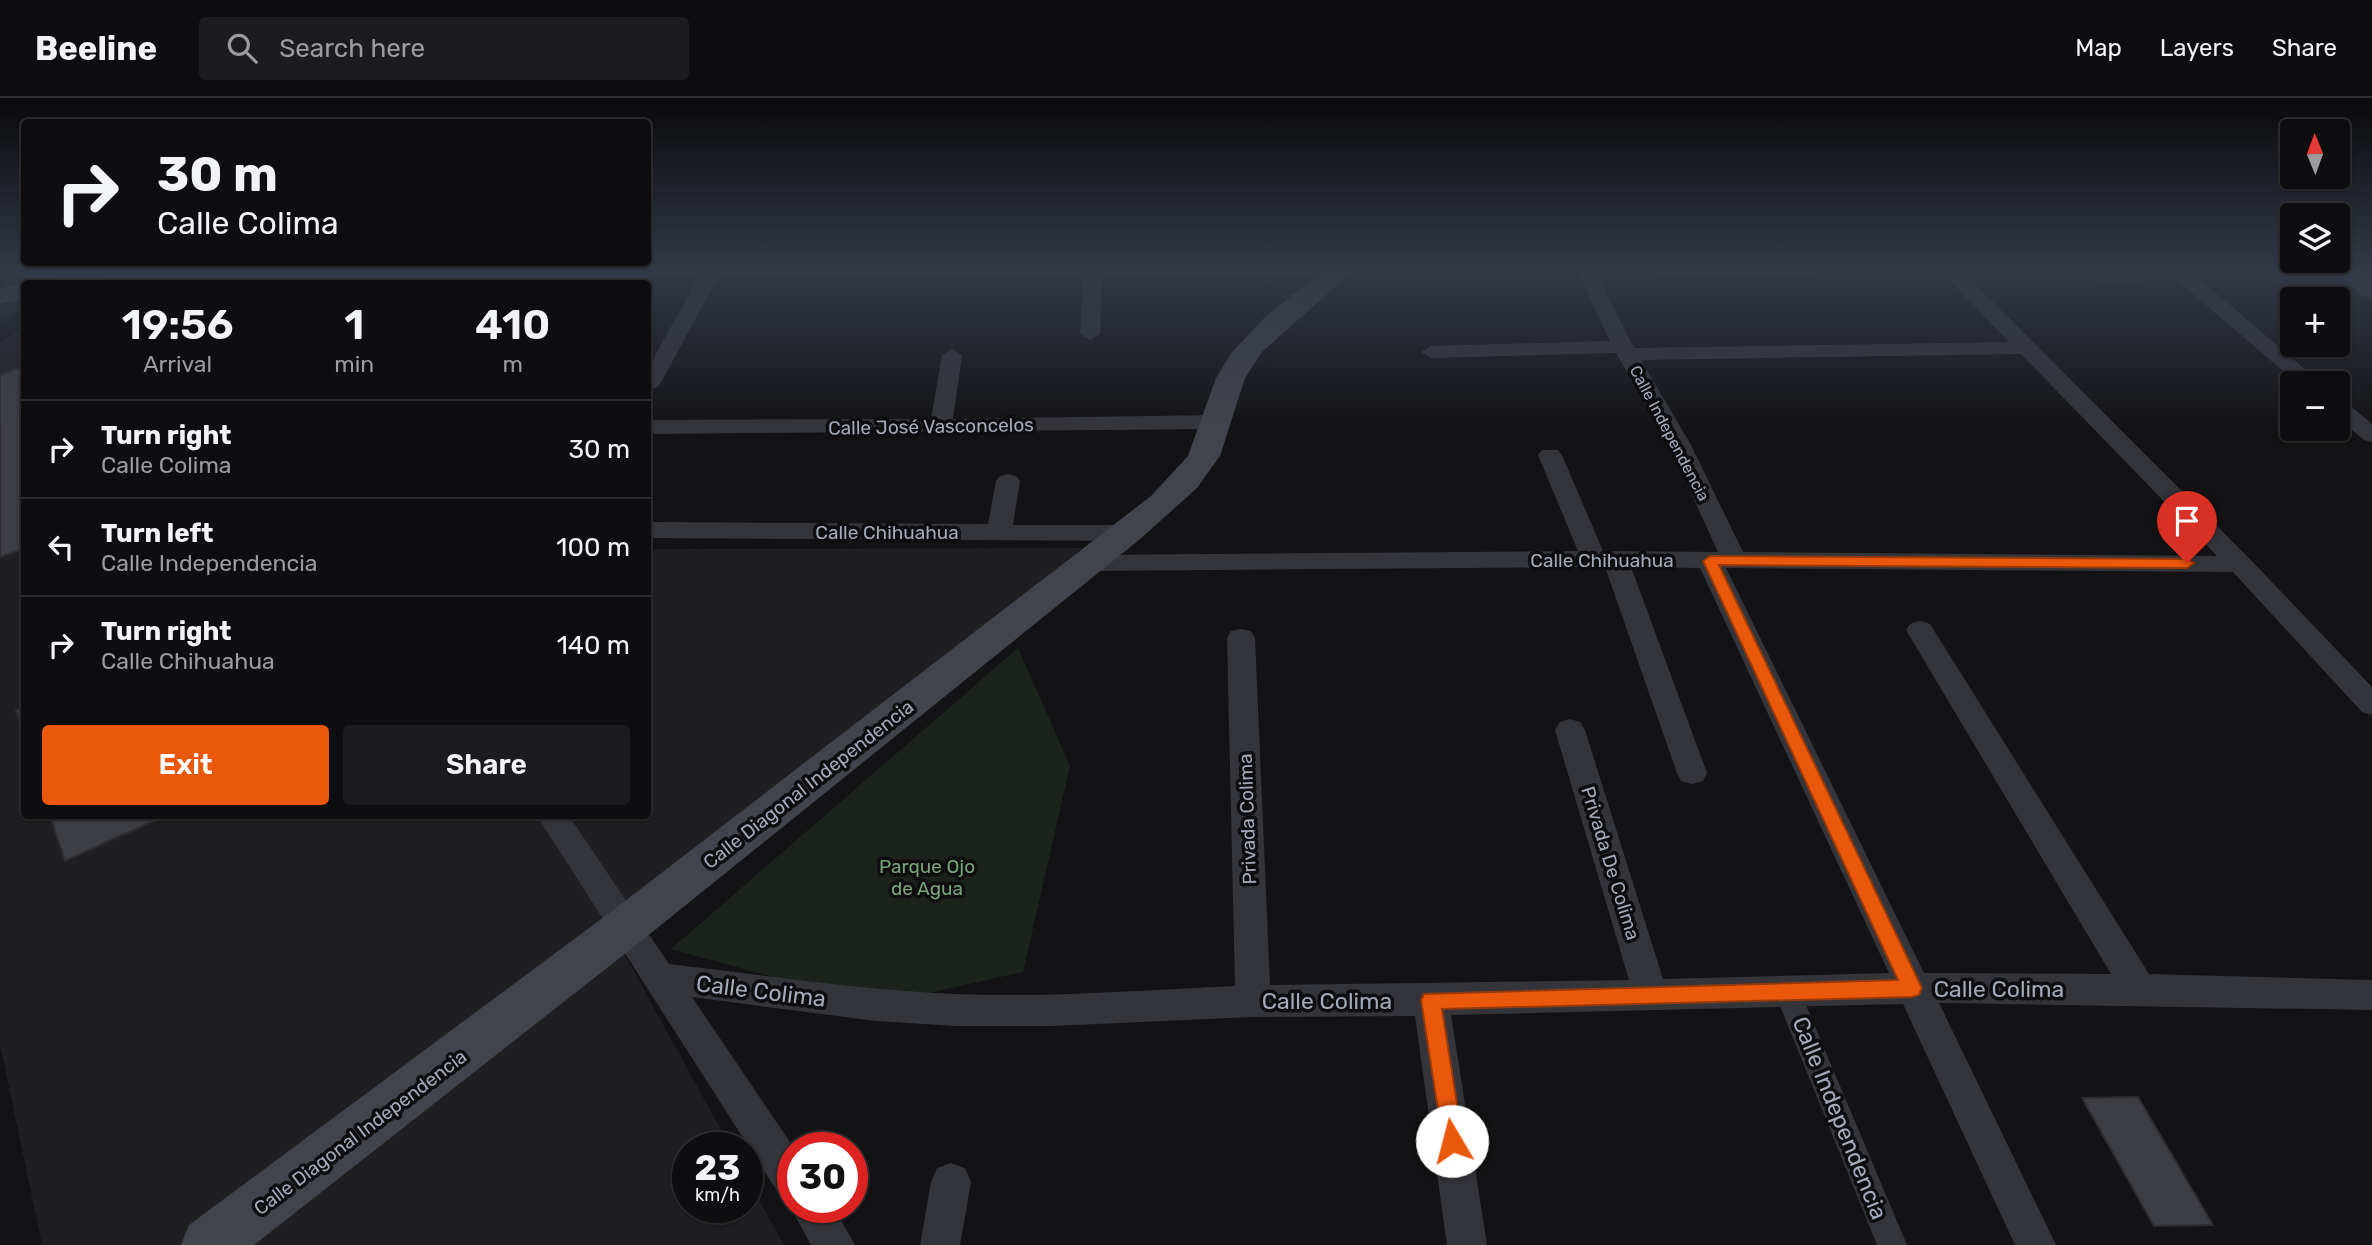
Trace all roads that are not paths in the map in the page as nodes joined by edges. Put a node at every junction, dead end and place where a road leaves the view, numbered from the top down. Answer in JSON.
{"nodes":[{"id":1,"x":684,"y":323,"type":"edge"},
{"id":2,"x":1091,"y":323,"type":"edge"},
{"id":3,"x":1281,"y":323,"type":"edge"},
{"id":4,"x":1611,"y":323,"type":"edge"},
{"id":5,"x":2002,"y":323,"type":"edge"},
{"id":6,"x":2239,"y":323,"type":"edge"},
{"id":7,"x":1090,"y":334,"type":"dead end"},
{"id":8,"x":2026,"y":348,"type":"junction"},
{"id":9,"x":1625,"y":350,"type":"junction"},
{"id":10,"x":1431,"y":352,"type":"dead end"},
{"id":11,"x":951,"y":355,"type":"dead end"},
{"id":12,"x":2296,"y":371,"type":"edge"},
{"id":13,"x":651,"y":381,"type":"edge"},
{"id":14,"x":2350,"y":417,"type":"edge"},
{"id":15,"x":1215,"y":422,"type":"junction"},
{"id":16,"x":942,"y":426,"type":"junction"},
{"id":17,"x":651,"y":427,"type":"edge"},
{"id":18,"x":2372,"y":435,"type":"edge"},
{"id":19,"x":1550,"y":455,"type":"dead end"},
{"id":20,"x":1008,"y":481,"type":"dead end"},
{"id":21,"x":651,"y":530,"type":"edge"},
{"id":22,"x":999,"y":532,"type":"junction"},
{"id":23,"x":1127,"y":533,"type":"junction"},
{"id":24,"x":1604,"y":559,"type":"junction"},
{"id":25,"x":1722,"y":561,"type":"junction"},
{"id":26,"x":1089,"y":563,"type":"junction"},
{"id":27,"x":2240,"y":564,"type":"junction"},
{"id":28,"x":1920,"y":630,"type":"dead end"},
{"id":29,"x":1241,"y":638,"type":"dead end"},
{"id":30,"x":2360,"y":680,"type":"edge"},
{"id":31,"x":2372,"y":705,"type":"edge"},
{"id":32,"x":1570,"y":730,"type":"dead end"},
{"id":33,"x":1692,"y":773,"type":"dead end"},
{"id":34,"x":554,"y":819,"type":"edge"},
{"id":35,"x":624,"y":929,"type":"junction"},
{"id":36,"x":662,"y":978,"type":"junction"},
{"id":37,"x":1912,"y":988,"type":"junction"},
{"id":38,"x":2139,"y":989,"type":"junction"},
{"id":39,"x":1787,"y":991,"type":"junction"},
{"id":40,"x":2372,"y":995,"type":"edge"},
{"id":41,"x":1651,"y":996,"type":"junction"},
{"id":42,"x":1431,"y":1000,"type":"junction"},
{"id":43,"x":1253,"y":1001,"type":"junction"},
{"id":44,"x":777,"y":1155,"type":"edge"},
{"id":45,"x":951,"y":1182,"type":"dead end"},
{"id":46,"x":821,"y":1223,"type":"edge"},
{"id":47,"x":209,"y":1245,"type":"edge"},
{"id":48,"x":835,"y":1245,"type":"edge"},
{"id":49,"x":940,"y":1245,"type":"edge"},
{"id":50,"x":1467,"y":1245,"type":"edge"},
{"id":51,"x":1892,"y":1245,"type":"edge"},
{"id":52,"x":2036,"y":1245,"type":"edge"}],
"edges":[{"from":1,"to":13,"type":"street"},
{"from":2,"to":7,"type":"street"},
{"from":3,"to":15,"type":"main road","name":"Calle Diagonal Independencia"},
{"from":4,"to":9,"type":"street","name":"Calle Independencia"},
{"from":5,"to":8,"type":"street"},
{"from":6,"to":12,"type":"street"},
{"from":8,"to":9,"type":"street"},
{"from":8,"to":27,"type":"street"},
{"from":9,"to":10,"type":"street"},
{"from":9,"to":25,"type":"street","name":"Calle Independencia"},
{"from":11,"to":16,"type":"street"},
{"from":14,"to":18,"type":"street"},
{"from":15,"to":16,"type":"street","name":"Calle José Vasconcelos"},
{"from":15,"to":23,"type":"main road","name":"Calle Diagonal Independencia"},
{"from":16,"to":17,"type":"street","name":"Calle José Vasconcelos"},
{"from":19,"to":24,"type":"street"},
{"from":20,"to":22,"type":"street"},
{"from":21,"to":22,"type":"street","name":"Calle Chihuahua"},
{"from":22,"to":23,"type":"street","name":"Calle Chihuahua"},
{"from":23,"to":26,"type":"main road","name":"Calle Diagonal Independencia"},
{"from":24,"to":25,"type":"street","name":"Calle Chihuahua"},
{"from":24,"to":26,"type":"street","name":"Calle Chihuahua"},
{"from":24,"to":33,"type":"street"},
{"from":25,"to":27,"type":"street","name":"Calle Chihuahua"},
{"from":25,"to":37,"type":"street","name":"Calle Independencia"},
{"from":26,"to":35,"type":"main road","name":"Calle Diagonal Independencia"},
{"from":27,"to":30,"type":"street"},
{"from":28,"to":38,"type":"street"},
{"from":29,"to":43,"type":"street","name":"Privada Colima"},
{"from":30,"to":31,"type":"street"},
{"from":32,"to":41,"type":"street","name":"Privada De Colima"},
{"from":34,"to":35,"type":"street"},
{"from":35,"to":36,"type":"street"},
{"from":35,"to":47,"type":"main road","name":"Calle Diagonal Independencia"},
{"from":36,"to":43,"type":"street","name":"Calle Colima"},
{"from":36,"to":44,"type":"street"},
{"from":37,"to":38,"type":"street","name":"Calle Colima"},
{"from":37,"to":39,"type":"street","name":"Calle Colima"},
{"from":37,"to":52,"type":"street","name":"Calle Independencia"},
{"from":38,"to":40,"type":"street","name":"Calle Colima"},
{"from":39,"to":41,"type":"street","name":"Calle Colima"},
{"from":39,"to":51,"type":"street","name":"Calle Independencia"},
{"from":41,"to":42,"type":"street","name":"Calle Colima"},
{"from":42,"to":43,"type":"street","name":"Calle Colima"},
{"from":42,"to":50,"type":"street"},
{"from":45,"to":49,"type":"street"},
{"from":46,"to":48,"type":"street"}]}
